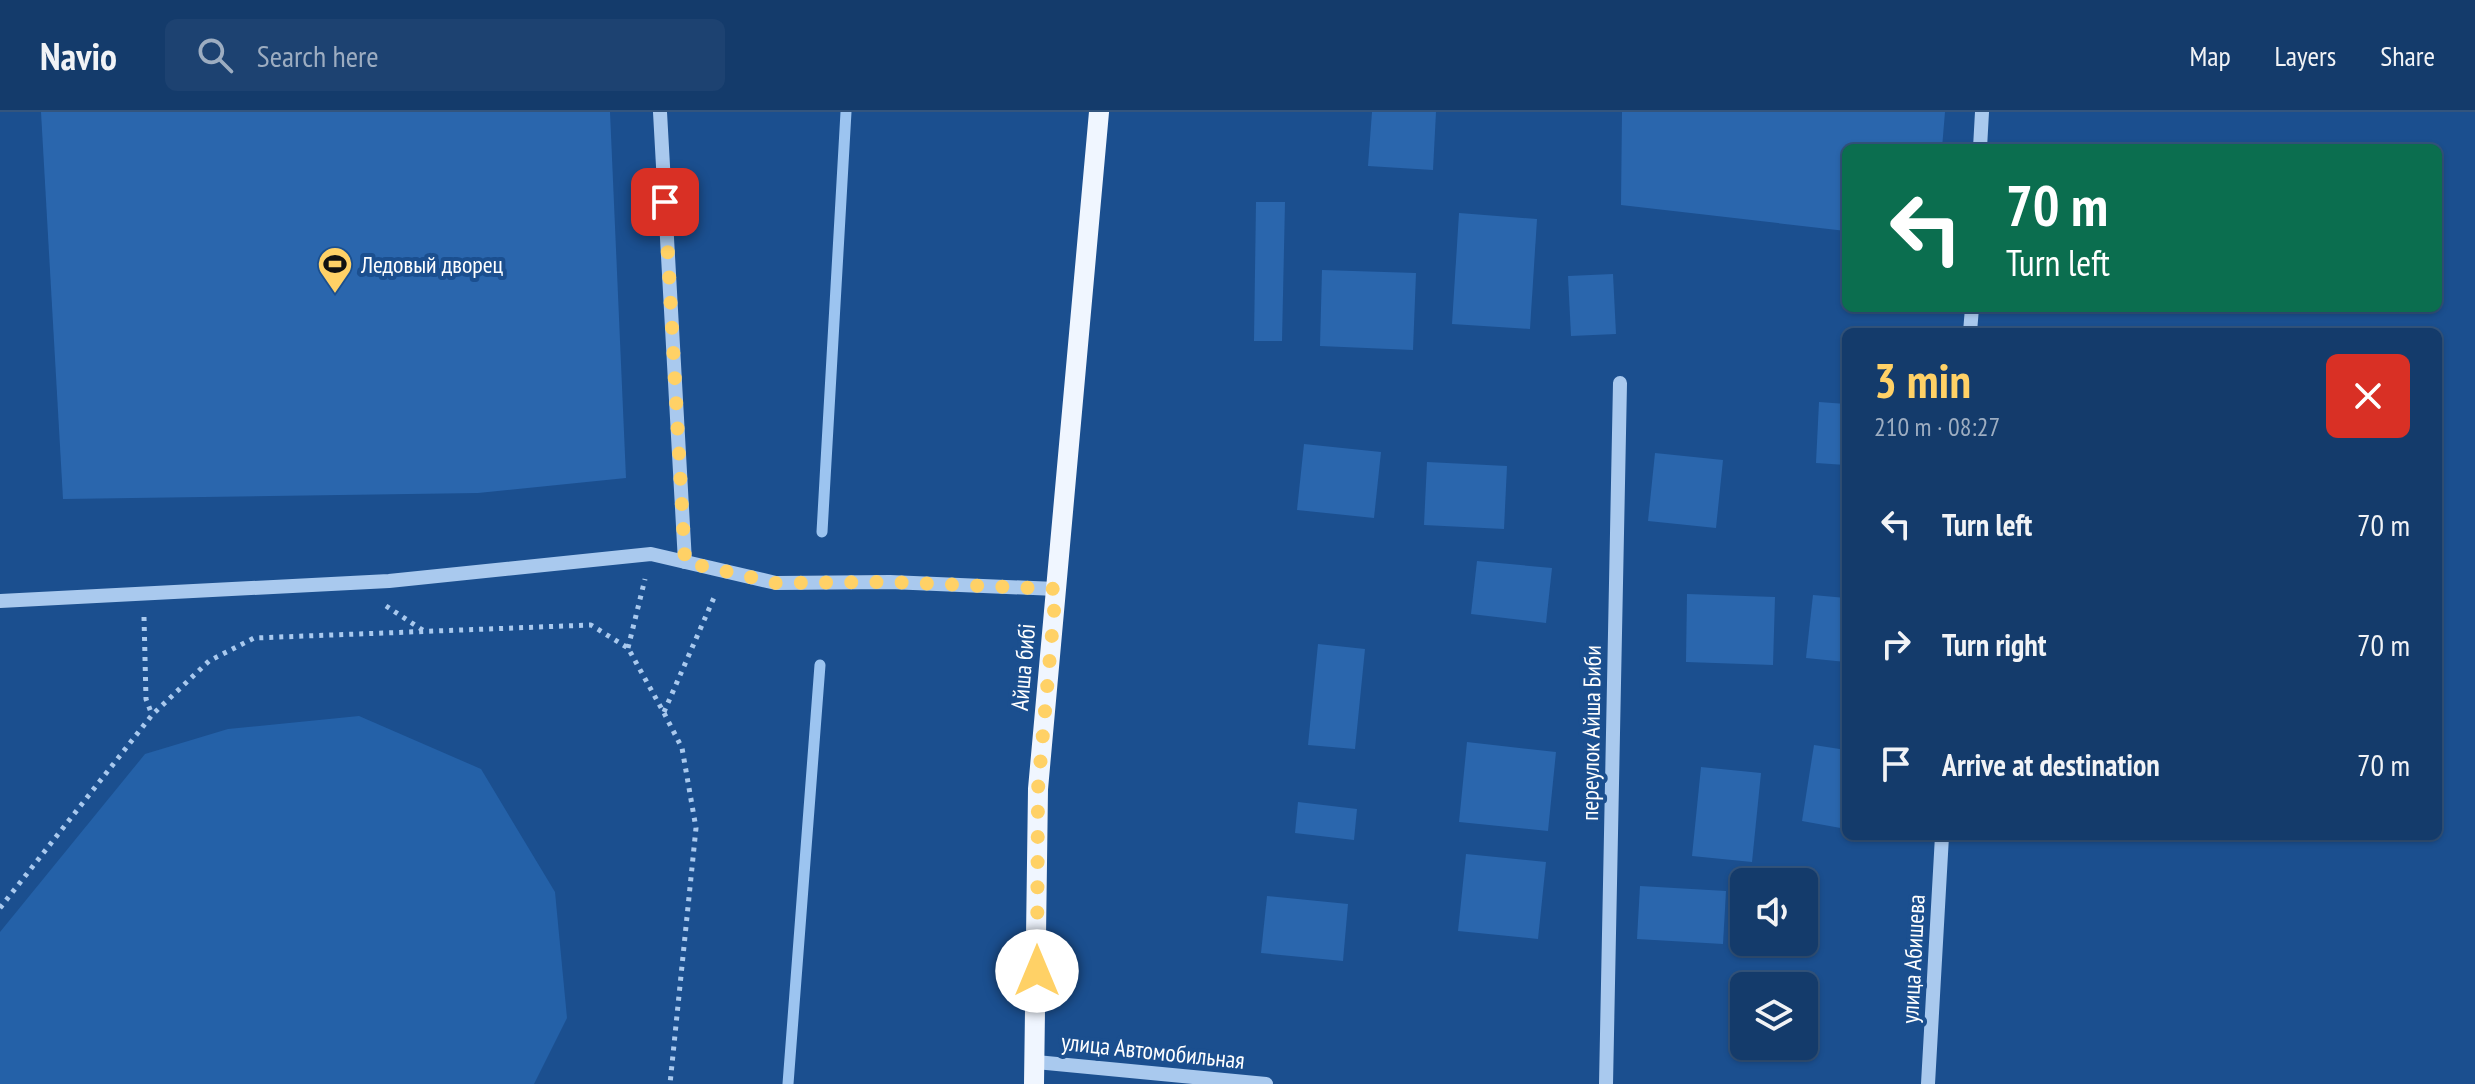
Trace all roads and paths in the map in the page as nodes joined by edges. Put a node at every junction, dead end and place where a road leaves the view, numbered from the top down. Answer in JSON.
{"nodes":[{"id":1,"x":660,"y":112,"type":"edge"},
{"id":2,"x":1099,"y":112,"type":"edge"},
{"id":3,"x":1982,"y":112,"type":"edge"},
{"id":4,"x":1980,"y":144,"type":"edge"},
{"id":5,"x":1620,"y":383,"type":"dead end"},
{"id":6,"x":651,"y":554,"type":"junction"},
{"id":7,"x":685,"y":562,"type":"junction"},
{"id":8,"x":725,"y":571,"type":"junction"},
{"id":9,"x":1056,"y":589,"type":"junction"},
{"id":10,"x":143,"y":594,"type":"junction"},
{"id":11,"x":0,"y":601,"type":"edge"},
{"id":12,"x":628,"y":648,"type":"junction"},
{"id":13,"x":664,"y":713,"type":"junction"},
{"id":14,"x":152,"y":715,"type":"junction"},
{"id":15,"x":1942,"y":840,"type":"edge"},
{"id":16,"x":0,"y":908,"type":"edge"},
{"id":17,"x":1036,"y":1062,"type":"junction"},
{"id":18,"x":670,"y":1084,"type":"edge"},
{"id":19,"x":1034,"y":1084,"type":"edge"},
{"id":20,"x":1266,"y":1084,"type":"edge"},
{"id":21,"x":1606,"y":1084,"type":"edge"},
{"id":22,"x":1928,"y":1084,"type":"edge"}],
"edges":[{"from":1,"to":7,"type":"street"},
{"from":2,"to":9,"type":"main road","name":"Айша бибі"},
{"from":3,"to":4,"type":"street"},
{"from":5,"to":21,"type":"street","name":"переулок Айша Биби"},
{"from":6,"to":7,"type":"street"},
{"from":6,"to":10,"type":"street"},
{"from":6,"to":12,"type":"path"},
{"from":7,"to":8,"type":"street"},
{"from":8,"to":9,"type":"street"},
{"from":8,"to":13,"type":"path"},
{"from":9,"to":17,"type":"main road","name":"Айша бибі"},
{"from":10,"to":11,"type":"street"},
{"from":10,"to":14,"type":"path"},
{"from":12,"to":13,"type":"path"},
{"from":12,"to":14,"type":"path"},
{"from":13,"to":18,"type":"path"},
{"from":14,"to":16,"type":"path"},
{"from":15,"to":22,"type":"street","name":"улица Абишева"},
{"from":17,"to":19,"type":"main road","name":"Айша бибі"},
{"from":17,"to":20,"type":"street","name":"улица Автомобильная"}]}
